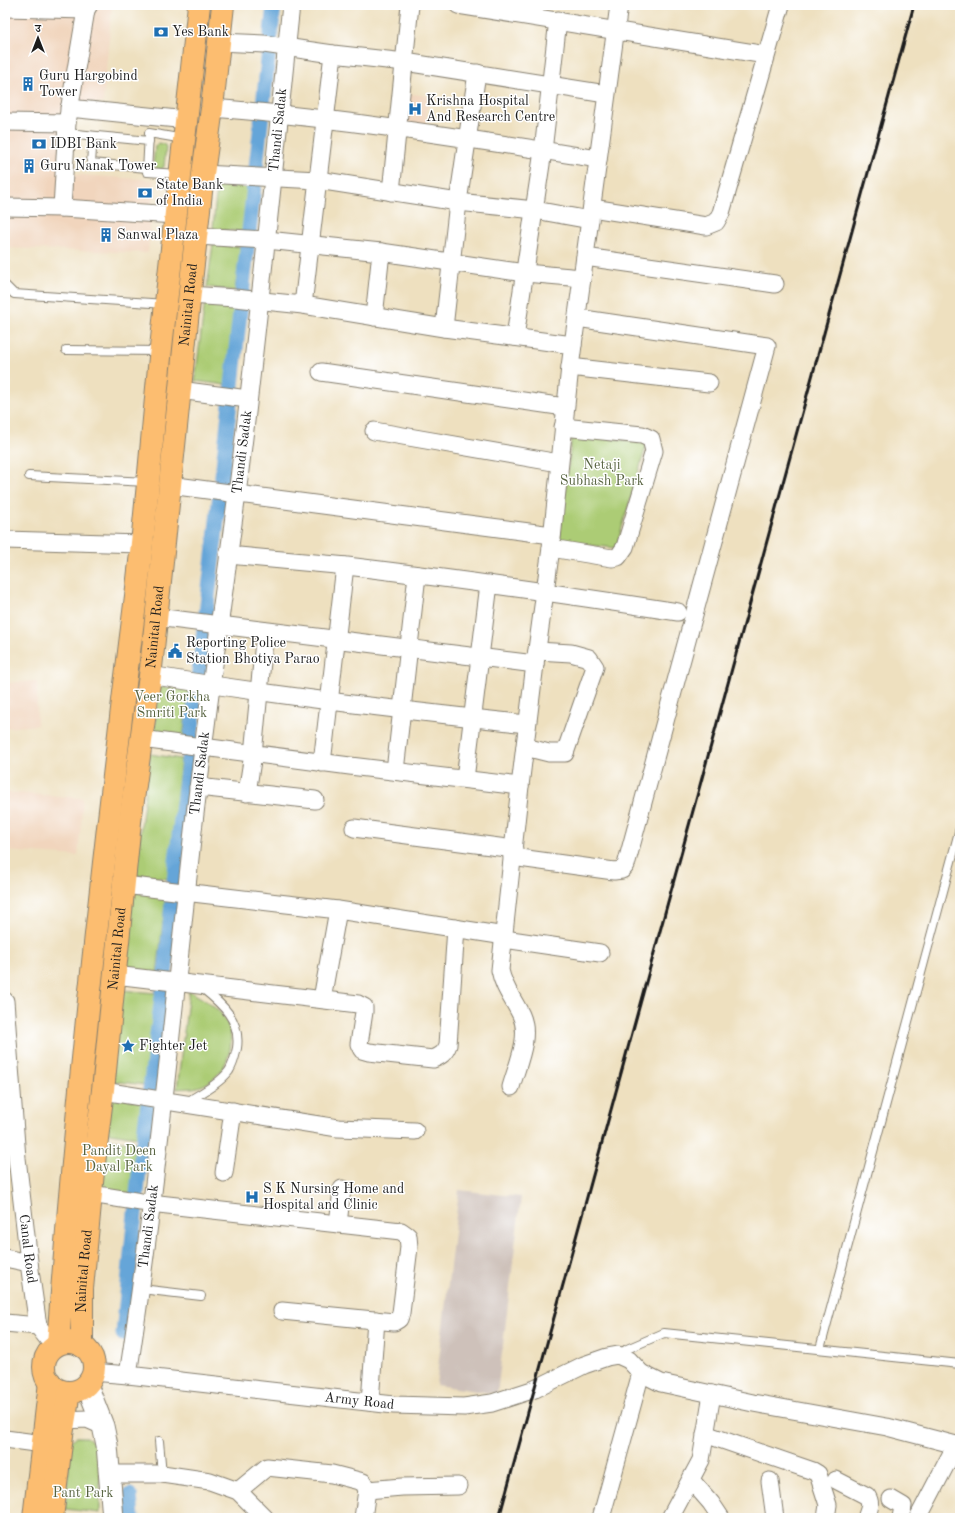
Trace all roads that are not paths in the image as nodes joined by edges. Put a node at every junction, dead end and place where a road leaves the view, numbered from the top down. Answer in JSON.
{"nodes":[{"id":1,"x":199,"y":5,"type":"edge"},
{"id":2,"x":224,"y":5,"type":"edge"},
{"id":3,"x":291,"y":5,"type":"edge"},
{"id":4,"x":410,"y":5,"type":"edge"},
{"id":5,"x":458,"y":5,"type":"edge"},
{"id":6,"x":619,"y":5,"type":"edge"},
{"id":7,"x":781,"y":5,"type":"edge"},
{"id":8,"x":88,"y":7,"type":"edge"},
{"id":9,"x":5,"y":8,"type":"edge"},
{"id":10,"x":558,"y":20,"type":"junction"},
{"id":11,"x":615,"y":30,"type":"junction"},
{"id":12,"x":195,"y":40,"type":"junction"},
{"id":13,"x":219,"y":42,"type":"junction"},
{"id":14,"x":276,"y":46,"type":"junction"},
{"id":15,"x":333,"y":54,"type":"junction"},
{"id":16,"x":766,"y":55,"type":"junction"},
{"id":17,"x":405,"y":62,"type":"junction"},
{"id":18,"x":477,"y":73,"type":"junction"},
{"id":19,"x":550,"y":86,"type":"junction"},
{"id":20,"x":606,"y":94,"type":"junction"},
{"id":21,"x":212,"y":108,"type":"junction"},
{"id":22,"x":268,"y":112,"type":"junction"},
{"id":23,"x":68,"y":117,"type":"junction"},
{"id":24,"x":326,"y":119,"type":"junction"},
{"id":25,"x":5,"y":122,"type":"edge"},
{"id":26,"x":397,"y":129,"type":"junction"},
{"id":27,"x":186,"y":130,"type":"junction"},
{"id":28,"x":93,"y":136,"type":"junction"},
{"id":29,"x":468,"y":139,"type":"junction"},
{"id":30,"x":148,"y":141,"type":"junction"},
{"id":31,"x":543,"y":151,"type":"junction"},
{"id":32,"x":598,"y":159,"type":"junction"},
{"id":33,"x":147,"y":168,"type":"junction"},
{"id":34,"x":181,"y":174,"type":"junction"},
{"id":35,"x":203,"y":174,"type":"junction"},
{"id":36,"x":260,"y":177,"type":"junction"},
{"id":37,"x":318,"y":180,"type":"junction"},
{"id":38,"x":391,"y":192,"type":"junction"},
{"id":39,"x":458,"y":202,"type":"junction"},
{"id":40,"x":5,"y":207,"type":"edge"},
{"id":41,"x":62,"y":208,"type":"junction"},
{"id":42,"x":535,"y":210,"type":"junction"},
{"id":43,"x":591,"y":214,"type":"junction"},
{"id":44,"x":176,"y":215,"type":"junction"},
{"id":45,"x":197,"y":236,"type":"junction"},
{"id":46,"x":254,"y":240,"type":"junction"},
{"id":47,"x":310,"y":245,"type":"junction"},
{"id":48,"x":381,"y":252,"type":"junction"},
{"id":49,"x":585,"y":257,"type":"junction"},
{"id":50,"x":451,"y":262,"type":"junction"},
{"id":51,"x":525,"y":273,"type":"junction"},
{"id":52,"x":582,"y":278,"type":"junction"},
{"id":53,"x":775,"y":284,"type":"dead end"},
{"id":54,"x":5,"y":285,"type":"edge"},
{"id":55,"x":189,"y":295,"type":"junction"},
{"id":56,"x":247,"y":300,"type":"junction"},
{"id":57,"x":166,"y":304,"type":"junction"},
{"id":58,"x":302,"y":305,"type":"junction"},
{"id":59,"x":374,"y":317,"type":"junction"},
{"id":60,"x":577,"y":318,"type":"junction"},
{"id":61,"x":444,"y":328,"type":"junction"},
{"id":62,"x":515,"y":337,"type":"junction"},
{"id":63,"x":573,"y":345,"type":"junction"},
{"id":64,"x":66,"y":350,"type":"dead end"},
{"id":65,"x":160,"y":351,"type":"junction"},
{"id":66,"x":570,"y":367,"type":"junction"},
{"id":67,"x":321,"y":372,"type":"dead end"},
{"id":68,"x":710,"y":383,"type":"dead end"},
{"id":69,"x":179,"y":390,"type":"junction"},
{"id":70,"x":237,"y":398,"type":"junction"},
{"id":71,"x":565,"y":407,"type":"junction"},
{"id":72,"x":563,"y":427,"type":"junction"},
{"id":73,"x":374,"y":431,"type":"dead end"},
{"id":74,"x":559,"y":463,"type":"junction"},
{"id":75,"x":29,"y":476,"type":"dead end"},
{"id":76,"x":148,"y":482,"type":"junction"},
{"id":77,"x":170,"y":485,"type":"junction"},
{"id":78,"x":226,"y":492,"type":"junction"},
{"id":79,"x":5,"y":540,"type":"edge"},
{"id":80,"x":551,"y":541,"type":"junction"},
{"id":81,"x":141,"y":544,"type":"junction"},
{"id":82,"x":228,"y":555,"type":"junction"},
{"id":83,"x":345,"y":566,"type":"junction"},
{"id":84,"x":417,"y":575,"type":"junction"},
{"id":85,"x":489,"y":584,"type":"junction"},
{"id":86,"x":545,"y":592,"type":"junction"},
{"id":87,"x":678,"y":612,"type":"dead end"},
{"id":88,"x":133,"y":615,"type":"junction"},
{"id":89,"x":156,"y":618,"type":"junction"},
{"id":90,"x":210,"y":625,"type":"junction"},
{"id":91,"x":265,"y":631,"type":"junction"},
{"id":92,"x":337,"y":639,"type":"junction"},
{"id":93,"x":408,"y":647,"type":"junction"},
{"id":94,"x":480,"y":657,"type":"junction"},
{"id":95,"x":536,"y":658,"type":"junction"},
{"id":96,"x":150,"y":675,"type":"junction"},
{"id":97,"x":203,"y":684,"type":"junction"},
{"id":98,"x":259,"y":691,"type":"junction"},
{"id":99,"x":330,"y":701,"type":"junction"},
{"id":100,"x":402,"y":710,"type":"junction"},
{"id":101,"x":472,"y":718,"type":"junction"},
{"id":102,"x":527,"y":724,"type":"junction"},
{"id":103,"x":141,"y":739,"type":"junction"},
{"id":104,"x":194,"y":746,"type":"junction"},
{"id":105,"x":525,"y":747,"type":"junction"},
{"id":106,"x":253,"y":754,"type":"junction"},
{"id":107,"x":322,"y":763,"type":"junction"},
{"id":108,"x":396,"y":771,"type":"junction"},
{"id":109,"x":465,"y":779,"type":"junction"},
{"id":110,"x":520,"y":786,"type":"junction"},
{"id":111,"x":198,"y":787,"type":"junction"},
{"id":112,"x":247,"y":793,"type":"junction"},
{"id":113,"x":315,"y":800,"type":"dead end"},
{"id":114,"x":354,"y":828,"type":"dead end"},
{"id":115,"x":960,"y":828,"type":"edge"},
{"id":116,"x":513,"y":853,"type":"junction"},
{"id":117,"x":124,"y":885,"type":"junction"},
{"id":118,"x":178,"y":891,"type":"junction"},
{"id":119,"x":338,"y":910,"type":"junction"},
{"id":120,"x":456,"y":928,"type":"junction"},
{"id":121,"x":504,"y":937,"type":"junction"},
{"id":122,"x":600,"y":953,"type":"dead end"},
{"id":123,"x":115,"y":975,"type":"junction"},
{"id":124,"x":169,"y":981,"type":"junction"},
{"id":125,"x":198,"y":985,"type":"junction"},
{"id":126,"x":322,"y":999,"type":"junction"},
{"id":127,"x":5,"y":1001,"type":"edge"},
{"id":128,"x":511,"y":1087,"type":"dead end"},
{"id":129,"x":81,"y":1088,"type":"junction"},
{"id":130,"x":103,"y":1091,"type":"junction"},
{"id":131,"x":154,"y":1099,"type":"junction"},
{"id":132,"x":185,"y":1104,"type":"junction"},
{"id":133,"x":233,"y":1111,"type":"junction"},
{"id":134,"x":415,"y":1131,"type":"dead end"},
{"id":135,"x":11,"y":1157,"type":"edge"},
{"id":136,"x":224,"y":1173,"type":"dead end"},
{"id":137,"x":342,"y":1189,"type":"dead end"},
{"id":138,"x":91,"y":1194,"type":"junction"},
{"id":139,"x":141,"y":1201,"type":"junction"},
{"id":140,"x":338,"y":1224,"type":"junction"},
{"id":141,"x":5,"y":1258,"type":"edge"},
{"id":142,"x":29,"y":1262,"type":"junction"},
{"id":143,"x":141,"y":1289,"type":"junction"},
{"id":144,"x":201,"y":1296,"type":"dead end"},
{"id":145,"x":282,"y":1311,"type":"dead end"},
{"id":146,"x":376,"y":1320,"type":"junction"},
{"id":147,"x":5,"y":1323,"type":"edge"},
{"id":148,"x":38,"y":1326,"type":"junction"},
{"id":149,"x":56,"y":1345,"type":"junction"},
{"id":150,"x":82,"y":1346,"type":"junction"},
{"id":151,"x":820,"y":1350,"type":"junction"},
{"id":152,"x":618,"y":1356,"type":"junction"},
{"id":153,"x":960,"y":1364,"type":"edge"},
{"id":154,"x":641,"y":1373,"type":"junction"},
{"id":155,"x":128,"y":1374,"type":"junction"},
{"id":156,"x":50,"y":1382,"type":"junction"},
{"id":157,"x":83,"y":1383,"type":"junction"},
{"id":158,"x":712,"y":1394,"type":"junction"},
{"id":159,"x":370,"y":1402,"type":"junction"},
{"id":160,"x":64,"y":1420,"type":"junction"},
{"id":161,"x":103,"y":1426,"type":"junction"},
{"id":162,"x":705,"y":1434,"type":"junction"},
{"id":163,"x":5,"y":1439,"type":"edge"},
{"id":164,"x":159,"y":1441,"type":"dead end"},
{"id":165,"x":43,"y":1444,"type":"junction"},
{"id":166,"x":958,"y":1445,"type":"edge"},
{"id":167,"x":109,"y":1474,"type":"junction"},
{"id":168,"x":162,"y":1474,"type":"junction"},
{"id":169,"x":691,"y":1480,"type":"junction"},
{"id":170,"x":836,"y":1480,"type":"dead end"},
{"id":171,"x":770,"y":1481,"type":"dead end"},
{"id":172,"x":458,"y":1486,"type":"dead end"},
{"id":173,"x":367,"y":1490,"type":"junction"},
{"id":174,"x":238,"y":1491,"type":"junction"},
{"id":175,"x":891,"y":1500,"type":"dead end"},
{"id":176,"x":34,"y":1518,"type":"edge"},
{"id":177,"x":52,"y":1518,"type":"edge"},
{"id":178,"x":113,"y":1518,"type":"edge"},
{"id":179,"x":265,"y":1518,"type":"edge"},
{"id":180,"x":363,"y":1518,"type":"edge"},
{"id":181,"x":601,"y":1518,"type":"edge"},
{"id":182,"x":670,"y":1518,"type":"edge"},
{"id":183,"x":721,"y":1518,"type":"edge"},
{"id":184,"x":775,"y":1518,"type":"edge"},
{"id":185,"x":826,"y":1518,"type":"edge"},
{"id":186,"x":866,"y":1518,"type":"edge"},
{"id":187,"x":901,"y":1518,"type":"edge"},
{"id":188,"x":918,"y":1518,"type":"edge"}],
"edges":[{"from":1,"to":12,"type":"highway","name":"Nainital Road"},
{"from":2,"to":13,"type":"highway","name":"Nainital Road"},
{"from":3,"to":14,"type":"street","name":"Thandi Sadak"},
{"from":4,"to":17,"type":"street"},
{"from":5,"to":10,"type":"street"},
{"from":6,"to":11,"type":"street"},
{"from":7,"to":16,"type":"street"},
{"from":8,"to":9,"type":"street"},
{"from":8,"to":23,"type":"street"},
{"from":10,"to":11,"type":"street"},
{"from":10,"to":19,"type":"street"},
{"from":11,"to":16,"type":"street"},
{"from":11,"to":20,"type":"street"},
{"from":12,"to":13,"type":"highway"},
{"from":12,"to":27,"type":"highway","name":"Nainital Road"},
{"from":13,"to":14,"type":"street"},
{"from":13,"to":21,"type":"highway","name":"Nainital Road"},
{"from":14,"to":15,"type":"street"},
{"from":14,"to":22,"type":"street","name":"Thandi Sadak"},
{"from":15,"to":17,"type":"street"},
{"from":15,"to":24,"type":"street"},
{"from":16,"to":43,"type":"street"},
{"from":17,"to":18,"type":"street"},
{"from":17,"to":26,"type":"street"},
{"from":18,"to":19,"type":"street"},
{"from":18,"to":29,"type":"street"},
{"from":19,"to":20,"type":"street"},
{"from":19,"to":31,"type":"street"},
{"from":20,"to":32,"type":"street"},
{"from":21,"to":22,"type":"street"},
{"from":21,"to":35,"type":"highway","name":"Nainital Road"},
{"from":22,"to":24,"type":"street"},
{"from":22,"to":36,"type":"street","name":"Thandi Sadak"},
{"from":23,"to":25,"type":"street"},
{"from":23,"to":27,"type":"street"},
{"from":23,"to":28,"type":"lane"},
{"from":23,"to":41,"type":"street"},
{"from":24,"to":26,"type":"street"},
{"from":24,"to":37,"type":"street"},
{"from":26,"to":29,"type":"street"},
{"from":26,"to":38,"type":"street"},
{"from":27,"to":30,"type":"lane"},
{"from":27,"to":34,"type":"highway","name":"Nainital Road"},
{"from":28,"to":30,"type":"lane"},
{"from":28,"to":33,"type":"lane"},
{"from":29,"to":31,"type":"street"},
{"from":29,"to":39,"type":"street"},
{"from":30,"to":33,"type":"lane"},
{"from":31,"to":32,"type":"street"},
{"from":31,"to":42,"type":"street"},
{"from":32,"to":43,"type":"street"},
{"from":33,"to":34,"type":"lane"},
{"from":34,"to":35,"type":"highway"},
{"from":34,"to":44,"type":"highway","name":"Nainital Road"},
{"from":35,"to":36,"type":"street"},
{"from":35,"to":45,"type":"highway","name":"Nainital Road"},
{"from":36,"to":37,"type":"street"},
{"from":36,"to":46,"type":"street","name":"Thandi Sadak"},
{"from":37,"to":38,"type":"street"},
{"from":37,"to":47,"type":"street"},
{"from":38,"to":39,"type":"street"},
{"from":39,"to":42,"type":"street"},
{"from":39,"to":50,"type":"street"},
{"from":40,"to":41,"type":"street"},
{"from":41,"to":44,"type":"street"},
{"from":42,"to":43,"type":"street"},
{"from":42,"to":51,"type":"street"},
{"from":43,"to":49,"type":"street"},
{"from":44,"to":57,"type":"highway","name":"Nainital Road"},
{"from":45,"to":46,"type":"street"},
{"from":45,"to":55,"type":"highway","name":"Nainital Road"},
{"from":46,"to":47,"type":"street"},
{"from":46,"to":56,"type":"street","name":"Thandi Sadak"},
{"from":47,"to":48,"type":"street"},
{"from":47,"to":58,"type":"street"},
{"from":48,"to":50,"type":"street"},
{"from":48,"to":59,"type":"street"},
{"from":49,"to":52,"type":"street"},
{"from":49,"to":53,"type":"street"},
{"from":50,"to":51,"type":"street"},
{"from":50,"to":61,"type":"street"},
{"from":51,"to":52,"type":"street"},
{"from":51,"to":62,"type":"street"},
{"from":52,"to":60,"type":"street"},
{"from":54,"to":57,"type":"lane"},
{"from":55,"to":56,"type":"street"},
{"from":55,"to":69,"type":"highway","name":"Nainital Road"},
{"from":56,"to":58,"type":"street"},
{"from":56,"to":70,"type":"street","name":"Thandi Sadak"},
{"from":57,"to":65,"type":"highway","name":"Nainital Road"},
{"from":58,"to":59,"type":"street"},
{"from":59,"to":61,"type":"street"},
{"from":60,"to":63,"type":"street"},
{"from":60,"to":116,"type":"street"},
{"from":61,"to":62,"type":"street"},
{"from":62,"to":63,"type":"street"},
{"from":63,"to":66,"type":"street"},
{"from":64,"to":65,"type":"lane"},
{"from":65,"to":76,"type":"highway","name":"Nainital Road"},
{"from":66,"to":68,"type":"street"},
{"from":66,"to":71,"type":"street"},
{"from":67,"to":71,"type":"street"},
{"from":69,"to":70,"type":"street"},
{"from":69,"to":77,"type":"highway","name":"Nainital Road"},
{"from":70,"to":78,"type":"street","name":"Thandi Sadak"},
{"from":71,"to":72,"type":"street"},
{"from":72,"to":74,"type":"street"},
{"from":72,"to":80,"type":"street"},
{"from":73,"to":74,"type":"street"},
{"from":74,"to":80,"type":"street"},
{"from":75,"to":76,"type":"lane"},
{"from":76,"to":81,"type":"highway","name":"Nainital Road"},
{"from":77,"to":78,"type":"street"},
{"from":77,"to":89,"type":"highway","name":"Nainital Road"},
{"from":78,"to":80,"type":"street"},
{"from":78,"to":82,"type":"street","name":"Thandi Sadak"},
{"from":79,"to":81,"type":"street"},
{"from":80,"to":86,"type":"street"},
{"from":81,"to":88,"type":"highway","name":"Nainital Road"},
{"from":82,"to":83,"type":"street"},
{"from":82,"to":90,"type":"street","name":"Thandi Sadak"},
{"from":83,"to":84,"type":"street"},
{"from":83,"to":92,"type":"street"},
{"from":84,"to":85,"type":"street"},
{"from":84,"to":93,"type":"street"},
{"from":85,"to":86,"type":"street"},
{"from":85,"to":94,"type":"street"},
{"from":86,"to":87,"type":"street"},
{"from":86,"to":95,"type":"street"},
{"from":88,"to":89,"type":"highway"},
{"from":88,"to":129,"type":"highway","name":"Nainital Road"},
{"from":89,"to":90,"type":"street"},
{"from":89,"to":96,"type":"highway","name":"Nainital Road"},
{"from":90,"to":91,"type":"street"},
{"from":90,"to":97,"type":"street","name":"Thandi Sadak"},
{"from":91,"to":92,"type":"street"},
{"from":91,"to":98,"type":"street"},
{"from":92,"to":93,"type":"street"},
{"from":92,"to":99,"type":"street"},
{"from":93,"to":94,"type":"street"},
{"from":93,"to":100,"type":"street"},
{"from":94,"to":95,"type":"street"},
{"from":94,"to":101,"type":"street"},
{"from":95,"to":102,"type":"street"},
{"from":95,"to":105,"type":"street"},
{"from":96,"to":97,"type":"street"},
{"from":96,"to":103,"type":"highway","name":"Nainital Road"},
{"from":97,"to":98,"type":"street"},
{"from":97,"to":104,"type":"street","name":"Thandi Sadak"},
{"from":98,"to":99,"type":"street"},
{"from":98,"to":106,"type":"street"},
{"from":99,"to":100,"type":"street"},
{"from":99,"to":107,"type":"street"},
{"from":100,"to":101,"type":"street"},
{"from":100,"to":108,"type":"street"},
{"from":101,"to":102,"type":"street"},
{"from":101,"to":109,"type":"street"},
{"from":102,"to":105,"type":"street"},
{"from":103,"to":104,"type":"street"},
{"from":103,"to":117,"type":"highway","name":"Nainital Road"},
{"from":104,"to":106,"type":"street"},
{"from":104,"to":111,"type":"street","name":"Thandi Sadak"},
{"from":105,"to":110,"type":"street"},
{"from":106,"to":107,"type":"street"},
{"from":106,"to":112,"type":"street"},
{"from":107,"to":108,"type":"street"},
{"from":108,"to":109,"type":"street"},
{"from":109,"to":110,"type":"street"},
{"from":110,"to":116,"type":"street"},
{"from":111,"to":112,"type":"street"},
{"from":111,"to":118,"type":"street","name":"Thandi Sadak"},
{"from":112,"to":113,"type":"street"},
{"from":114,"to":116,"type":"street"},
{"from":115,"to":151,"type":"lane"},
{"from":116,"to":121,"type":"street"},
{"from":117,"to":118,"type":"street"},
{"from":117,"to":123,"type":"highway","name":"Nainital Road"},
{"from":118,"to":119,"type":"street"},
{"from":118,"to":124,"type":"street","name":"Thandi Sadak"},
{"from":119,"to":120,"type":"street"},
{"from":119,"to":126,"type":"street"},
{"from":120,"to":121,"type":"street"},
{"from":120,"to":126,"type":"street"},
{"from":121,"to":122,"type":"street"},
{"from":121,"to":128,"type":"street"},
{"from":123,"to":124,"type":"street"},
{"from":123,"to":130,"type":"highway","name":"Nainital Road"},
{"from":124,"to":125,"type":"street"},
{"from":124,"to":131,"type":"street","name":"Thandi Sadak"},
{"from":125,"to":126,"type":"street"},
{"from":125,"to":132,"type":"lane"},
{"from":127,"to":135,"type":"street","name":"Canal Road"},
{"from":129,"to":130,"type":"highway"},
{"from":129,"to":149,"type":"highway","name":"Nainital Road"},
{"from":130,"to":131,"type":"street"},
{"from":130,"to":138,"type":"highway","name":"Nainital Road"},
{"from":131,"to":132,"type":"street"},
{"from":131,"to":139,"type":"street","name":"Thandi Sadak"},
{"from":132,"to":133,"type":"street"},
{"from":133,"to":134,"type":"street"},
{"from":133,"to":136,"type":"street"},
{"from":135,"to":142,"type":"street","name":"Canal Road"},
{"from":137,"to":140,"type":"street"},
{"from":138,"to":139,"type":"street"},
{"from":138,"to":150,"type":"highway","name":"Nainital Road"},
{"from":139,"to":140,"type":"street"},
{"from":139,"to":143,"type":"street","name":"Thandi Sadak"},
{"from":140,"to":146,"type":"street"},
{"from":141,"to":142,"type":"street"},
{"from":142,"to":148,"type":"street","name":"Canal Road"},
{"from":143,"to":144,"type":"lane"},
{"from":143,"to":155,"type":"street","name":"Thandi Sadak"},
{"from":145,"to":146,"type":"street"},
{"from":146,"to":159,"type":"street"},
{"from":147,"to":148,"type":"street"},
{"from":148,"to":149,"type":"street","name":"Canal Road"},
{"from":149,"to":150,"type":"highway"},
{"from":149,"to":156,"type":"highway"},
{"from":150,"to":157,"type":"highway"},
{"from":151,"to":152,"type":"lane"},
{"from":151,"to":153,"type":"lane"},
{"from":152,"to":154,"type":"street"},
{"from":152,"to":159,"type":"street","name":"Army Road"},
{"from":154,"to":158,"type":"street"},
{"from":154,"to":181,"type":"street"},
{"from":155,"to":157,"type":"street","name":"Army Road"},
{"from":155,"to":159,"type":"street","name":"Army Road"},
{"from":156,"to":157,"type":"highway"},
{"from":156,"to":165,"type":"highway"},
{"from":157,"to":160,"type":"highway"},
{"from":157,"to":161,"type":"street"},
{"from":158,"to":162,"type":"street"},
{"from":158,"to":166,"type":"street"},
{"from":160,"to":161,"type":"street"},
{"from":160,"to":177,"type":"highway"},
{"from":161,"to":167,"type":"street"},
{"from":162,"to":169,"type":"street"},
{"from":162,"to":185,"type":"street"},
{"from":163,"to":165,"type":"street"},
{"from":164,"to":168,"type":"lane"},
{"from":165,"to":176,"type":"highway"},
{"from":166,"to":188,"type":"street"},
{"from":167,"to":168,"type":"street"},
{"from":167,"to":178,"type":"street"},
{"from":168,"to":174,"type":"street"},
{"from":169,"to":182,"type":"street"},
{"from":169,"to":183,"type":"street"},
{"from":170,"to":186,"type":"street"},
{"from":171,"to":184,"type":"street"},
{"from":172,"to":173,"type":"street"},
{"from":173,"to":174,"type":"street"},
{"from":173,"to":180,"type":"street"},
{"from":174,"to":179,"type":"street"},
{"from":175,"to":187,"type":"street"}]}
